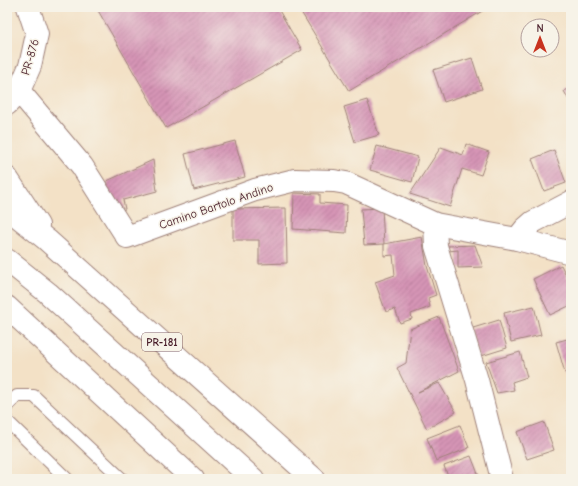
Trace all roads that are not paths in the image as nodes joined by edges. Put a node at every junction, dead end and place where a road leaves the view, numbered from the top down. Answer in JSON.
{"nodes":[{"id":1,"x":28,"y":7,"type":"edge"},
{"id":2,"x":13,"y":97,"type":"edge"},
{"id":3,"x":7,"y":178,"type":"edge"},
{"id":4,"x":571,"y":202,"type":"edge"},
{"id":5,"x":7,"y":208,"type":"edge"},
{"id":6,"x":436,"y":224,"type":"junction"},
{"id":7,"x":517,"y":239,"type":"junction"},
{"id":8,"x":46,"y":240,"type":"junction"},
{"id":9,"x":571,"y":253,"type":"edge"},
{"id":10,"x":7,"y":260,"type":"edge"},
{"id":11,"x":7,"y":307,"type":"edge"},
{"id":12,"x":7,"y":406,"type":"edge"},
{"id":13,"x":7,"y":419,"type":"edge"},
{"id":14,"x":67,"y":479,"type":"edge"},
{"id":15,"x":122,"y":479,"type":"edge"},
{"id":16,"x":193,"y":479,"type":"edge"},
{"id":17,"x":253,"y":479,"type":"edge"},
{"id":18,"x":314,"y":479,"type":"edge"},
{"id":19,"x":502,"y":479,"type":"edge"}],
"edges":[{"from":1,"to":2,"type":"street","name":"PR-876","number":"PR-876"},
{"from":2,"to":6,"type":"street","name":"Camino Bartolo Andino"},
{"from":3,"to":8,"type":"street"},
{"from":4,"to":7,"type":"street"},
{"from":5,"to":8,"type":"street","number":"PR-181"},
{"from":6,"to":7,"type":"street","name":"Camino Bartolo Andino"},
{"from":6,"to":19,"type":"street"},
{"from":7,"to":9,"type":"street","name":"Camino Bartolo Andino"},
{"from":8,"to":18,"type":"street","number":"PR-181"},
{"from":10,"to":17,"type":"street"},
{"from":11,"to":16,"type":"street"},
{"from":12,"to":15,"type":"lane"},
{"from":13,"to":14,"type":"lane"}]}
